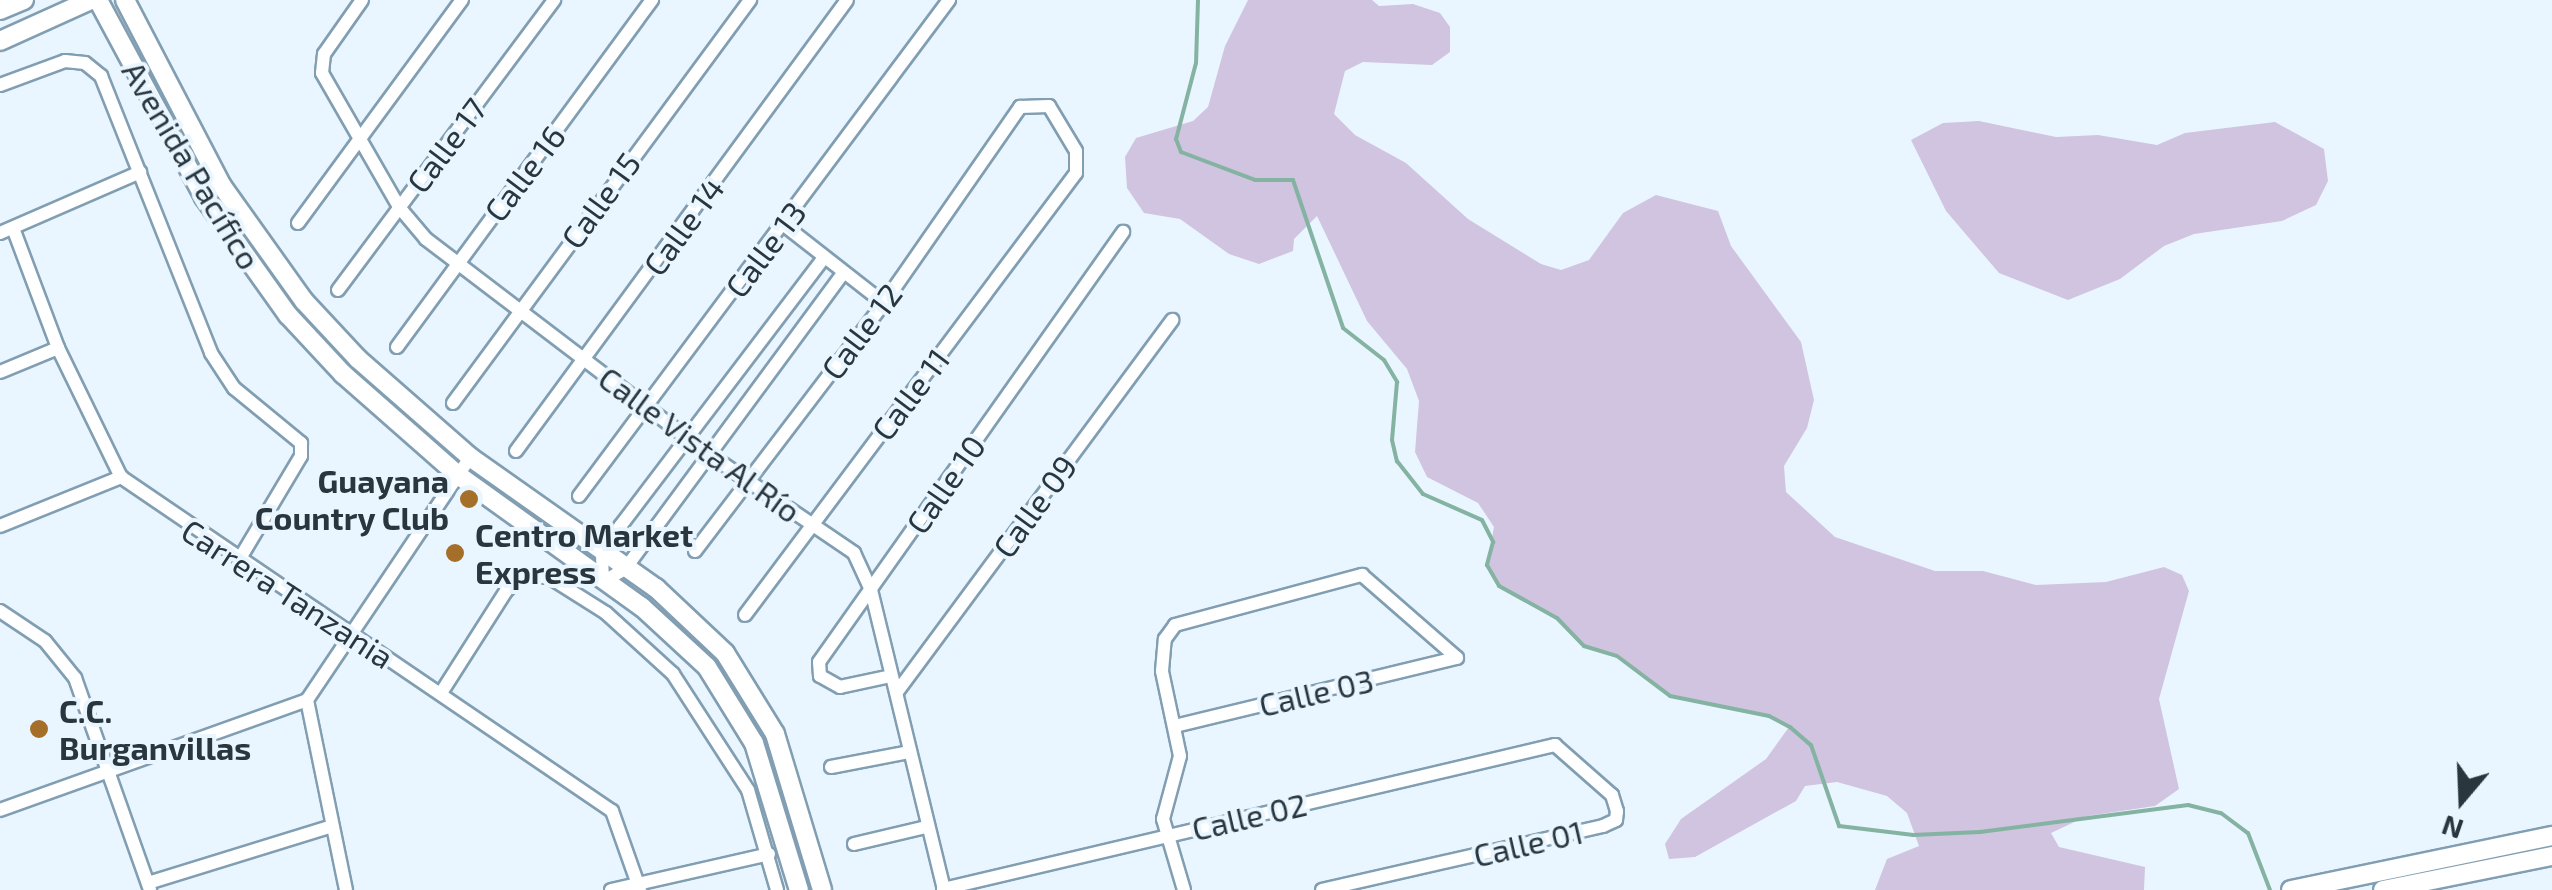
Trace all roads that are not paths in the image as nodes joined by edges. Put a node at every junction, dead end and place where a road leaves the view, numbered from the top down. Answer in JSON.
{"nodes":[{"id":1,"x":24,"y":0,"type":"edge"},
{"id":2,"x":94,"y":0,"type":"edge"},
{"id":3,"x":125,"y":0,"type":"edge"},
{"id":4,"x":362,"y":0,"type":"edge"},
{"id":5,"x":462,"y":0,"type":"edge"},
{"id":6,"x":554,"y":0,"type":"edge"},
{"id":7,"x":652,"y":0,"type":"edge"},
{"id":8,"x":750,"y":0,"type":"edge"},
{"id":9,"x":847,"y":0,"type":"edge"},
{"id":10,"x":949,"y":0,"type":"edge"},
{"id":11,"x":0,"y":10,"type":"edge"},
{"id":12,"x":0,"y":42,"type":"edge"},
{"id":13,"x":0,"y":85,"type":"edge"},
{"id":14,"x":1020,"y":107,"type":"joint"},
{"id":15,"x":359,"y":140,"type":"junction"},
{"id":16,"x":140,"y":172,"type":"junction"},
{"id":17,"x":399,"y":207,"type":"junction"},
{"id":18,"x":298,"y":222,"type":"dead end"},
{"id":19,"x":784,"y":225,"type":"junction"},
{"id":20,"x":6,"y":231,"type":"edge"},
{"id":21,"x":1123,"y":232,"type":"dead end"},
{"id":22,"x":823,"y":260,"type":"junction"},
{"id":23,"x":457,"y":262,"type":"junction"},
{"id":24,"x":842,"y":275,"type":"junction"},
{"id":25,"x":338,"y":290,"type":"dead end"},
{"id":26,"x":884,"y":303,"type":"junction"},
{"id":27,"x":520,"y":310,"type":"junction"},
{"id":28,"x":1172,"y":320,"type":"dead end"},
{"id":29,"x":397,"y":347,"type":"dead end"},
{"id":30,"x":58,"y":348,"type":"junction"},
{"id":31,"x":586,"y":360,"type":"junction"},
{"id":32,"x":0,"y":372,"type":"edge"},
{"id":33,"x":453,"y":403,"type":"dead end"},
{"id":34,"x":646,"y":405,"type":"junction"},
{"id":35,"x":688,"y":436,"type":"junction"},
{"id":36,"x":516,"y":450,"type":"dead end"},
{"id":37,"x":707,"y":453,"type":"junction"},
{"id":38,"x":470,"y":457,"type":"junction"},
{"id":39,"x":458,"y":475,"type":"junction"},
{"id":40,"x":121,"y":477,"type":"junction"},
{"id":41,"x":747,"y":479,"type":"junction"},
{"id":42,"x":579,"y":496,"type":"dead end"},
{"id":43,"x":812,"y":525,"type":"junction"},
{"id":44,"x":0,"y":526,"type":"edge"},
{"id":45,"x":695,"y":551,"type":"dead end"},
{"id":46,"x":602,"y":554,"type":"junction"},
{"id":47,"x":239,"y":560,"type":"junction"},
{"id":48,"x":625,"y":569,"type":"junction"},
{"id":49,"x":604,"y":582,"type":"junction"},
{"id":50,"x":871,"y":590,"type":"junction"},
{"id":51,"x":0,"y":612,"type":"edge"},
{"id":52,"x":745,"y":615,"type":"dead end"},
{"id":53,"x":350,"y":636,"type":"junction"},
{"id":54,"x":891,"y":676,"type":"junction"},
{"id":55,"x":441,"y":692,"type":"junction"},
{"id":56,"x":897,"y":692,"type":"junction"},
{"id":57,"x":307,"y":700,"type":"junction"},
{"id":58,"x":1175,"y":726,"type":"junction"},
{"id":59,"x":909,"y":752,"type":"junction"},
{"id":60,"x":830,"y":768,"type":"dead end"},
{"id":61,"x":110,"y":770,"type":"junction"},
{"id":62,"x":0,"y":810,"type":"edge"},
{"id":63,"x":1616,"y":820,"type":"joint"},
{"id":64,"x":332,"y":826,"type":"junction"},
{"id":65,"x":926,"y":827,"type":"junction"},
{"id":66,"x":1169,"y":835,"type":"junction"},
{"id":67,"x":2552,"y":836,"type":"edge"},
{"id":68,"x":854,"y":844,"type":"dead end"},
{"id":69,"x":769,"y":854,"type":"junction"},
{"id":70,"x":2552,"y":856,"type":"edge"},
{"id":71,"x":149,"y":887,"type":"edge"},
{"id":72,"x":640,"y":887,"type":"edge"},
{"id":73,"x":944,"y":889,"type":"edge"},
{"id":74,"x":2298,"y":889,"type":"edge"},
{"id":75,"x":346,"y":890,"type":"edge"},
{"id":76,"x":611,"y":890,"type":"edge"},
{"id":77,"x":777,"y":890,"type":"edge"},
{"id":78,"x":798,"y":890,"type":"edge"},
{"id":79,"x":822,"y":890,"type":"edge"},
{"id":80,"x":1184,"y":890,"type":"edge"},
{"id":81,"x":1322,"y":890,"type":"edge"},
{"id":82,"x":2383,"y":890,"type":"edge"}],
"edges":[{"from":1,"to":11,"type":"street"},
{"from":2,"to":12,"type":"street"},
{"from":2,"to":39,"type":"street","name":"Avenida Pacífico"},
{"from":3,"to":38,"type":"street","name":"Avenida Pacífico"},
{"from":4,"to":15,"type":"street","name":"Calle Vista Al Río"},
{"from":5,"to":15,"type":"street"},
{"from":6,"to":17,"type":"street","name":"Calle 17"},
{"from":7,"to":23,"type":"street","name":"Calle 16"},
{"from":8,"to":27,"type":"street","name":"Calle 15"},
{"from":9,"to":31,"type":"street","name":"Calle 14"},
{"from":10,"to":19,"type":"street","name":"Calle 13"},
{"from":13,"to":16,"type":"street"},
{"from":14,"to":26,"type":"street","name":"Calle 12"},
{"from":14,"to":43,"type":"street","name":"Calle 11"},
{"from":15,"to":17,"type":"street","name":"Calle Vista Al Río"},
{"from":15,"to":18,"type":"street"},
{"from":16,"to":20,"type":"street"},
{"from":16,"to":47,"type":"street"},
{"from":17,"to":23,"type":"street","name":"Calle Vista Al Río"},
{"from":17,"to":25,"type":"street","name":"Calle 17"},
{"from":19,"to":22,"type":"street"},
{"from":19,"to":34,"type":"street","name":"Calle 13"},
{"from":20,"to":30,"type":"street","name":"Carrera Tanzania"},
{"from":21,"to":50,"type":"street","name":"Calle 10"},
{"from":22,"to":24,"type":"street"},
{"from":22,"to":35,"type":"street"},
{"from":23,"to":27,"type":"street","name":"Calle Vista Al Río"},
{"from":23,"to":29,"type":"street","name":"Calle 16"},
{"from":24,"to":26,"type":"street"},
{"from":24,"to":37,"type":"street"},
{"from":26,"to":41,"type":"street","name":"Calle 12"},
{"from":27,"to":31,"type":"street","name":"Calle Vista Al Río"},
{"from":27,"to":33,"type":"street","name":"Calle 15"},
{"from":28,"to":56,"type":"street","name":"Calle 09"},
{"from":30,"to":32,"type":"street"},
{"from":30,"to":40,"type":"street","name":"Carrera Tanzania"},
{"from":31,"to":34,"type":"street","name":"Calle Vista Al Río"},
{"from":31,"to":36,"type":"street","name":"Calle 14"},
{"from":34,"to":35,"type":"street","name":"Calle Vista Al Río"},
{"from":34,"to":42,"type":"street","name":"Calle 13"},
{"from":35,"to":37,"type":"street","name":"Calle Vista Al Río"},
{"from":35,"to":46,"type":"street"},
{"from":37,"to":41,"type":"street","name":"Calle Vista Al Río"},
{"from":37,"to":48,"type":"street"},
{"from":38,"to":39,"type":"street"},
{"from":38,"to":46,"type":"street","name":"Avenida Pacífico"},
{"from":39,"to":49,"type":"street","name":"Avenida Pacífico"},
{"from":39,"to":53,"type":"street"},
{"from":40,"to":44,"type":"street"},
{"from":40,"to":47,"type":"street","name":"Carrera Tanzania"},
{"from":41,"to":43,"type":"street","name":"Calle Vista Al Río"},
{"from":41,"to":45,"type":"street","name":"Calle 12"},
{"from":43,"to":50,"type":"street","name":"Calle Vista Al Río"},
{"from":43,"to":52,"type":"street","name":"Calle 11"},
{"from":46,"to":48,"type":"street","name":"Avenida Pacífico"},
{"from":46,"to":49,"type":"street"},
{"from":47,"to":53,"type":"street","name":"Carrera Tanzania"},
{"from":48,"to":49,"type":"street"},
{"from":48,"to":79,"type":"street","name":"Avenida Pacífico"},
{"from":49,"to":78,"type":"street","name":"Avenida Pacífico"},
{"from":50,"to":54,"type":"street","name":"Calle Vista Al Río"},
{"from":50,"to":54,"type":"street","name":"Calle 10"},
{"from":51,"to":61,"type":"street"},
{"from":53,"to":55,"type":"street","name":"Carrera Tanzania"},
{"from":53,"to":57,"type":"street"},
{"from":54,"to":56,"type":"street","name":"Calle Vista Al Río"},
{"from":55,"to":69,"type":"street"},
{"from":55,"to":72,"type":"street","name":"Carrera Tanzania"},
{"from":56,"to":59,"type":"street","name":"Calle Vista Al Río"},
{"from":57,"to":61,"type":"street"},
{"from":57,"to":64,"type":"street"},
{"from":58,"to":58,"type":"street","name":"Calle 03"},
{"from":58,"to":66,"type":"street"},
{"from":59,"to":60,"type":"street"},
{"from":59,"to":65,"type":"street","name":"Calle Vista Al Río"},
{"from":61,"to":62,"type":"street"},
{"from":61,"to":71,"type":"street"},
{"from":63,"to":66,"type":"street","name":"Calle 02"},
{"from":63,"to":81,"type":"street","name":"Calle 01"},
{"from":64,"to":71,"type":"street"},
{"from":64,"to":75,"type":"street"},
{"from":65,"to":68,"type":"street"},
{"from":65,"to":73,"type":"street","name":"Calle Vista Al Río"},
{"from":66,"to":73,"type":"street","name":"Calle 02"},
{"from":66,"to":80,"type":"street"},
{"from":67,"to":74,"type":"street"},
{"from":69,"to":72,"type":"street"},
{"from":69,"to":77,"type":"street"},
{"from":70,"to":82,"type":"street"},
{"from":72,"to":76,"type":"street"}]}
